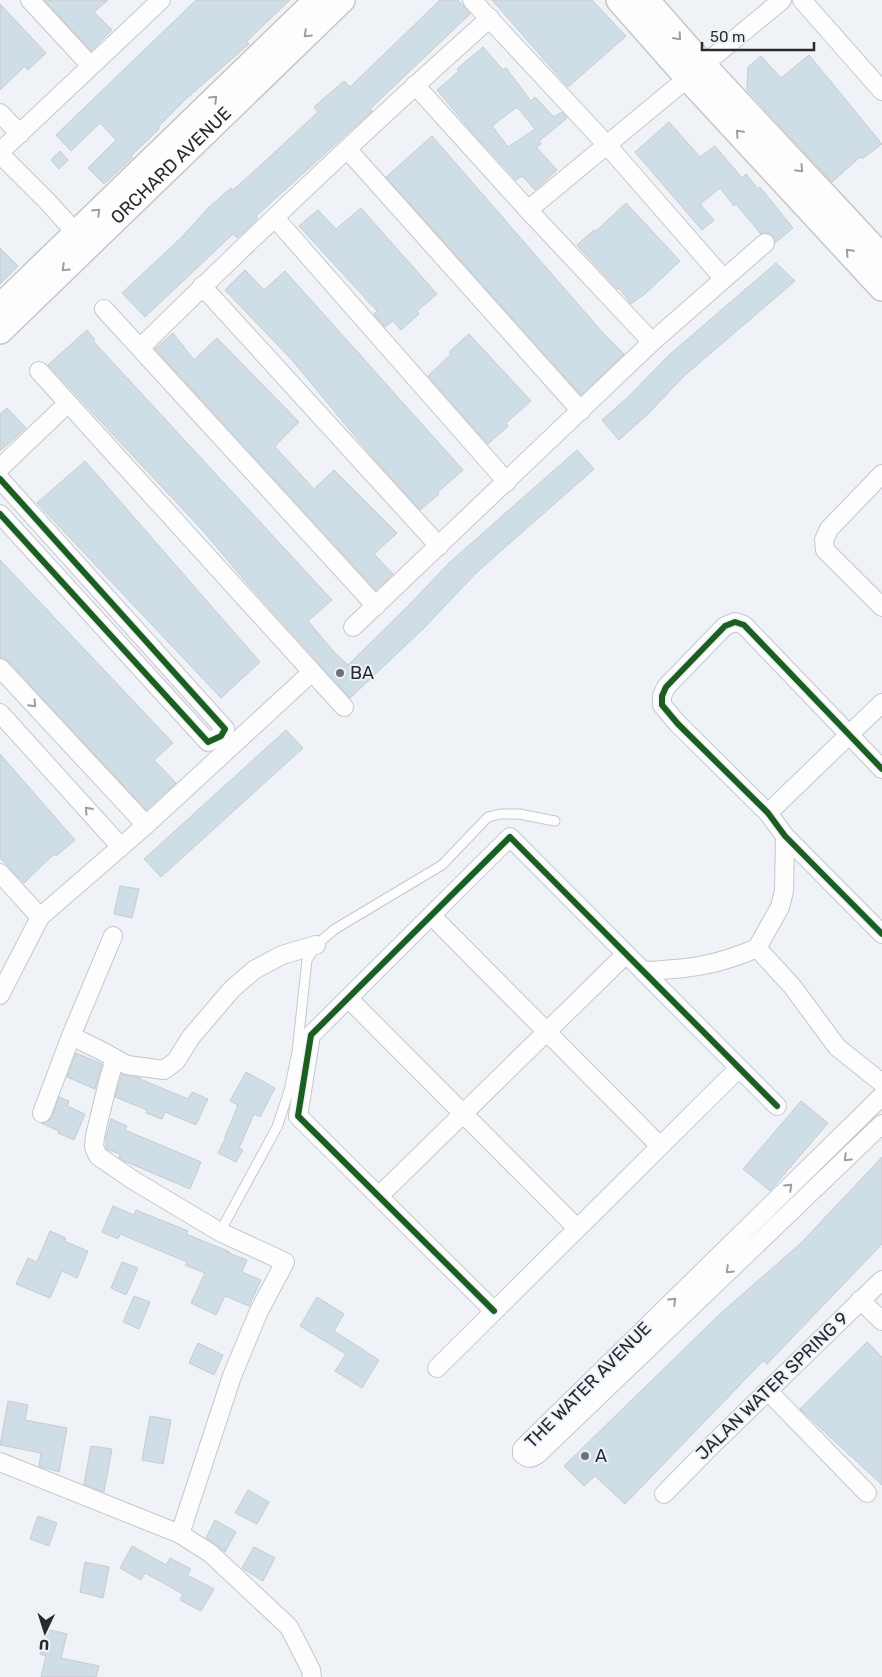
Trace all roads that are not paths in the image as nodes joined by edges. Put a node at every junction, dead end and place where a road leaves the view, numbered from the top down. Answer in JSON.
{"nodes":[{"id":1,"x":30,"y":0,"type":"edge"},
{"id":2,"x":161,"y":0,"type":"edge"},
{"id":3,"x":317,"y":0,"type":"edge"},
{"id":4,"x":342,"y":0,"type":"edge"},
{"id":5,"x":472,"y":0,"type":"edge"},
{"id":6,"x":620,"y":0,"type":"edge"},
{"id":7,"x":646,"y":0,"type":"edge"},
{"id":8,"x":782,"y":0,"type":"edge"},
{"id":9,"x":802,"y":0,"type":"edge"},
{"id":10,"x":490,"y":18,"type":"junction"},
{"id":11,"x":273,"y":55,"type":"junction"},
{"id":12,"x":91,"y":66,"type":"junction"},
{"id":13,"x":695,"y":71,"type":"junction"},
{"id":14,"x":878,"y":80,"type":"edge"},
{"id":15,"x":415,"y":85,"type":"junction"},
{"id":16,"x":0,"y":113,"type":"edge"},
{"id":17,"x":20,"y":134,"type":"junction"},
{"id":18,"x":607,"y":144,"type":"junction"},
{"id":19,"x":347,"y":149,"type":"junction"},
{"id":20,"x":0,"y":153,"type":"edge"},
{"id":21,"x":528,"y":210,"type":"junction"},
{"id":22,"x":275,"y":218,"type":"junction"},
{"id":23,"x":81,"y":239,"type":"junction"},
{"id":24,"x":765,"y":243,"type":"dead end"},
{"id":25,"x":882,"y":257,"type":"edge"},
{"id":26,"x":723,"y":278,"type":"junction"},
{"id":27,"x":202,"y":286,"type":"junction"},
{"id":28,"x":882,"y":288,"type":"edge"},
{"id":29,"x":0,"y":307,"type":"edge"},
{"id":30,"x":104,"y":309,"type":"dead end"},
{"id":31,"x":0,"y":332,"type":"edge"},
{"id":32,"x":652,"y":342,"type":"junction"},
{"id":33,"x":140,"y":348,"type":"junction"},
{"id":34,"x":39,"y":371,"type":"dead end"},
{"id":35,"x":68,"y":403,"type":"junction"},
{"id":36,"x":581,"y":411,"type":"junction"},
{"id":37,"x":0,"y":468,"type":"edge"},
{"id":38,"x":882,"y":474,"type":"edge"},
{"id":39,"x":0,"y":479,"type":"edge"},
{"id":40,"x":507,"y":482,"type":"junction"},
{"id":41,"x":0,"y":514,"type":"edge"},
{"id":42,"x":438,"y":546,"type":"junction"},
{"id":43,"x":376,"y":606,"type":"junction"},
{"id":44,"x":882,"y":607,"type":"edge"},
{"id":45,"x":353,"y":628,"type":"dead end"},
{"id":46,"x":0,"y":668,"type":"edge"},
{"id":47,"x":312,"y":672,"type":"junction"},
{"id":48,"x":882,"y":703,"type":"edge"},
{"id":49,"x":344,"y":707,"type":"dead end"},
{"id":50,"x":0,"y":713,"type":"edge"},
{"id":51,"x":850,"y":736,"type":"junction"},
{"id":52,"x":882,"y":769,"type":"edge"},
{"id":53,"x":768,"y":813,"type":"junction"},
{"id":54,"x":555,"y":821,"type":"dead end"},
{"id":55,"x":146,"y":825,"type":"junction"},
{"id":56,"x":785,"y":836,"type":"junction"},
{"id":57,"x":121,"y":847,"type":"junction"},
{"id":58,"x":0,"y":874,"type":"edge"},
{"id":59,"x":432,"y":916,"type":"junction"},
{"id":60,"x":40,"y":917,"type":"junction"},
{"id":61,"x":882,"y":933,"type":"edge"},
{"id":62,"x":113,"y":936,"type":"dead end"},
{"id":63,"x":316,"y":945,"type":"junction"},
{"id":64,"x":757,"y":948,"type":"junction"},
{"id":65,"x":626,"y":954,"type":"junction"},
{"id":66,"x":643,"y":971,"type":"junction"},
{"id":67,"x":0,"y":996,"type":"edge"},
{"id":68,"x":348,"y":998,"type":"junction"},
{"id":69,"x":547,"y":1032,"type":"junction"},
{"id":70,"x":71,"y":1036,"type":"junction"},
{"id":71,"x":115,"y":1059,"type":"junction"},
{"id":72,"x":739,"y":1068,"type":"junction"},
{"id":73,"x":882,"y":1083,"type":"edge"},
{"id":74,"x":882,"y":1096,"type":"edge"},
{"id":75,"x":777,"y":1106,"type":"dead end"},
{"id":76,"x":42,"y":1113,"type":"dead end"},
{"id":77,"x":463,"y":1114,"type":"junction"},
{"id":78,"x":882,"y":1124,"type":"edge"},
{"id":79,"x":660,"y":1146,"type":"junction"},
{"id":80,"x":379,"y":1196,"type":"junction"},
{"id":81,"x":577,"y":1228,"type":"junction"},
{"id":82,"x":220,"y":1232,"type":"junction"},
{"id":83,"x":882,"y":1280,"type":"edge"},
{"id":84,"x":860,"y":1300,"type":"junction"},
{"id":85,"x":494,"y":1311,"type":"junction"},
{"id":86,"x":882,"y":1321,"type":"edge"},
{"id":87,"x":437,"y":1368,"type":"dead end"},
{"id":88,"x":768,"y":1392,"type":"junction"},
{"id":89,"x":0,"y":1462,"type":"edge"},
{"id":90,"x":866,"y":1493,"type":"dead end"},
{"id":91,"x":664,"y":1494,"type":"dead end"},
{"id":92,"x":180,"y":1534,"type":"junction"},
{"id":93,"x":312,"y":1677,"type":"edge"}],
"edges":[{"from":1,"to":12,"type":"street"},
{"from":2,"to":12,"type":"street"},
{"from":3,"to":11,"type":"street","name":"ORCHARD AVENUE"},
{"from":4,"to":11,"type":"street","name":"ORCHARD AVENUE","one_way":true},
{"from":5,"to":10,"type":"street"},
{"from":6,"to":13,"type":"street"},
{"from":7,"to":13,"type":"street","one_way":true},
{"from":8,"to":13,"type":"street"},
{"from":9,"to":14,"type":"street"},
{"from":10,"to":15,"type":"street"},
{"from":10,"to":18,"type":"street"},
{"from":11,"to":23,"type":"street","name":"ORCHARD AVENUE"},
{"from":12,"to":17,"type":"street"},
{"from":13,"to":18,"type":"street"},
{"from":13,"to":25,"type":"street","one_way":true},
{"from":28,"to":13,"type":"street","one_way":true},
{"from":15,"to":19,"type":"street"},
{"from":15,"to":21,"type":"street"},
{"from":16,"to":17,"type":"street"},
{"from":17,"to":20,"type":"street"},
{"from":18,"to":21,"type":"street"},
{"from":18,"to":26,"type":"street"},
{"from":19,"to":22,"type":"street"},
{"from":19,"to":36,"type":"street"},
{"from":20,"to":23,"type":"street"},
{"from":21,"to":32,"type":"street"},
{"from":22,"to":27,"type":"street"},
{"from":22,"to":40,"type":"street"},
{"from":23,"to":29,"type":"street","name":"ORCHARD AVENUE"},
{"from":23,"to":31,"type":"street","name":"ORCHARD AVENUE","one_way":true},
{"from":24,"to":26,"type":"street"},
{"from":26,"to":32,"type":"street"},
{"from":27,"to":33,"type":"street"},
{"from":27,"to":42,"type":"street"},
{"from":30,"to":33,"type":"street"},
{"from":32,"to":36,"type":"street"},
{"from":33,"to":43,"type":"street"},
{"from":34,"to":35,"type":"street"},
{"from":35,"to":37,"type":"street"},
{"from":35,"to":47,"type":"street"},
{"from":36,"to":40,"type":"street"},
{"from":38,"to":44,"type":"street"},
{"from":39,"to":41,"type":"street"},
{"from":40,"to":42,"type":"street"},
{"from":42,"to":43,"type":"street"},
{"from":43,"to":45,"type":"street"},
{"from":46,"to":55,"type":"street","one_way":true},
{"from":47,"to":49,"type":"street"},
{"from":47,"to":55,"type":"street"},
{"from":48,"to":51,"type":"street"},
{"from":57,"to":50,"type":"street","one_way":true},
{"from":51,"to":52,"type":"street"},
{"from":51,"to":53,"type":"street"},
{"from":51,"to":53,"type":"street"},
{"from":53,"to":56,"type":"street"},
{"from":54,"to":63,"type":"lane"},
{"from":55,"to":57,"type":"street"},
{"from":56,"to":61,"type":"street"},
{"from":56,"to":64,"type":"street"},
{"from":57,"to":60,"type":"street"},
{"from":58,"to":60,"type":"street"},
{"from":59,"to":65,"type":"street"},
{"from":59,"to":68,"type":"street"},
{"from":59,"to":69,"type":"street"},
{"from":60,"to":67,"type":"street"},
{"from":62,"to":70,"type":"street"},
{"from":63,"to":71,"type":"street"},
{"from":63,"to":82,"type":"lane"},
{"from":64,"to":66,"type":"street"},
{"from":64,"to":73,"type":"street"},
{"from":65,"to":66,"type":"street"},
{"from":65,"to":69,"type":"street"},
{"from":66,"to":72,"type":"street"},
{"from":68,"to":77,"type":"street"},
{"from":68,"to":80,"type":"street"},
{"from":69,"to":77,"type":"street"},
{"from":69,"to":79,"type":"street"},
{"from":70,"to":71,"type":"street"},
{"from":70,"to":76,"type":"street"},
{"from":71,"to":82,"type":"street"},
{"from":72,"to":75,"type":"street"},
{"from":72,"to":79,"type":"street"},
{"from":78,"to":74,"type":"street","name":"THE WATER AVENUE","one_way":true},
{"from":77,"to":80,"type":"street"},
{"from":77,"to":81,"type":"street"},
{"from":79,"to":81,"type":"street"},
{"from":80,"to":85,"type":"street"},
{"from":81,"to":85,"type":"street"},
{"from":82,"to":92,"type":"street"},
{"from":83,"to":84,"type":"street","name":"JALAN WATER SPRING 9"},
{"from":84,"to":86,"type":"street"},
{"from":84,"to":88,"type":"street","name":"JALAN WATER SPRING 9"},
{"from":85,"to":87,"type":"street"},
{"from":88,"to":90,"type":"street"},
{"from":88,"to":91,"type":"street","name":"JALAN WATER SPRING 9"},
{"from":89,"to":92,"type":"street"},
{"from":92,"to":93,"type":"street"}]}
